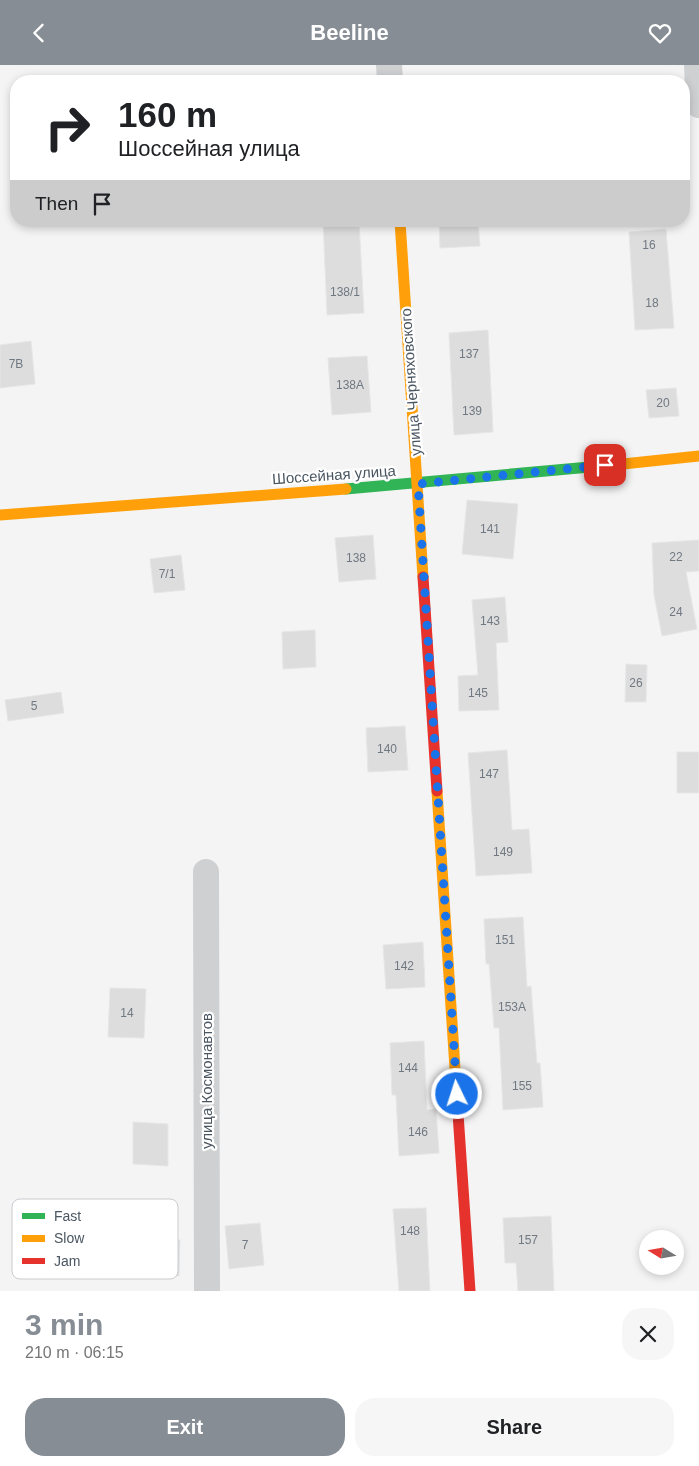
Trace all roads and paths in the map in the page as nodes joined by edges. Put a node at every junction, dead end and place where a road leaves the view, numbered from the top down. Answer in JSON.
{"nodes":[{"id":1,"x":697,"y":65,"type":"edge"},
{"id":2,"x":699,"y":105,"type":"edge"},
{"id":3,"x":400,"y":227,"type":"edge"},
{"id":4,"x":699,"y":456,"type":"edge"},
{"id":5,"x":418,"y":484,"type":"junction"},
{"id":6,"x":0,"y":515,"type":"edge"},
{"id":7,"x":206,"y":872,"type":"dead end"},
{"id":8,"x":207,"y":1291,"type":"edge"},
{"id":9,"x":470,"y":1291,"type":"edge"}],
"edges":[{"from":1,"to":2,"type":"street"},
{"from":3,"to":5,"type":"street","name":"улица Черняховского"},
{"from":4,"to":5,"type":"street","name":"Шоссейная улица"},
{"from":5,"to":6,"type":"street","name":"Шоссейная улица"},
{"from":5,"to":9,"type":"street","name":"улица Черняховского"},
{"from":7,"to":8,"type":"street","name":"улица Космонавтов"}]}
